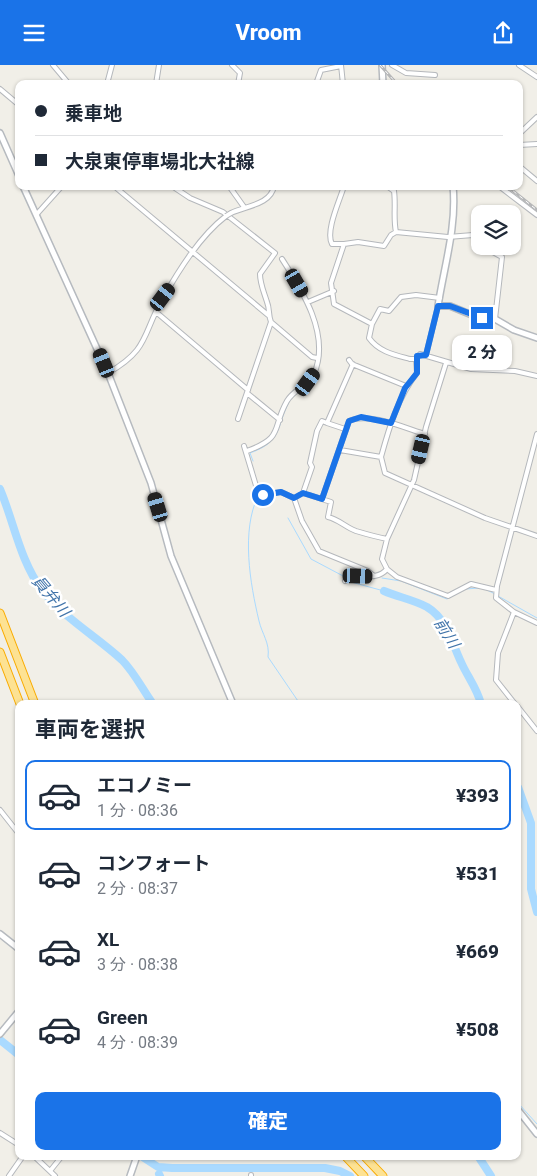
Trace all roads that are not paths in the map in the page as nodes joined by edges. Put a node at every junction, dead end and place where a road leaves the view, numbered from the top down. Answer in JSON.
{"nodes":[{"id":1,"x":53,"y":65,"type":"edge"},
{"id":2,"x":112,"y":65,"type":"edge"},
{"id":3,"x":159,"y":65,"type":"edge"},
{"id":4,"x":232,"y":65,"type":"edge"},
{"id":5,"x":341,"y":65,"type":"edge"},
{"id":6,"x":382,"y":65,"type":"edge"},
{"id":7,"x":392,"y":65,"type":"edge"},
{"id":8,"x":519,"y":65,"type":"edge"},
{"id":9,"x":435,"y":75,"type":"dead end"},
{"id":10,"x":537,"y":77,"type":"edge"},
{"id":11,"x":66,"y":80,"type":"edge"},
{"id":12,"x":107,"y":80,"type":"edge"},
{"id":13,"x":157,"y":80,"type":"edge"},
{"id":14,"x":239,"y":80,"type":"edge"},
{"id":15,"x":317,"y":80,"type":"edge"},
{"id":16,"x":343,"y":80,"type":"edge"},
{"id":17,"x":383,"y":80,"type":"edge"},
{"id":18,"x":0,"y":89,"type":"edge"},
{"id":19,"x":15,"y":102,"type":"edge"},
{"id":20,"x":537,"y":117,"type":"edge"},
{"id":21,"x":523,"y":130,"type":"edge"},
{"id":22,"x":0,"y":133,"type":"edge"},
{"id":23,"x":537,"y":144,"type":"edge"},
{"id":24,"x":523,"y":145,"type":"edge"},
{"id":25,"x":15,"y":167,"type":"edge"},
{"id":26,"x":523,"y":169,"type":"edge"},
{"id":27,"x":537,"y":181,"type":"edge"},
{"id":28,"x":25,"y":190,"type":"edge"},
{"id":29,"x":58,"y":190,"type":"edge"},
{"id":30,"x":119,"y":190,"type":"edge"},
{"id":31,"x":178,"y":190,"type":"edge"},
{"id":32,"x":232,"y":190,"type":"edge"},
{"id":33,"x":272,"y":190,"type":"edge"},
{"id":34,"x":343,"y":190,"type":"edge"},
{"id":35,"x":393,"y":190,"type":"edge"},
{"id":36,"x":453,"y":190,"type":"edge"},
{"id":37,"x":504,"y":190,"type":"edge"},
{"id":38,"x":244,"y":207,"type":"junction"},
{"id":39,"x":36,"y":215,"type":"junction"},
{"id":40,"x":537,"y":215,"type":"edge"},
{"id":41,"x":396,"y":233,"type":"junction"},
{"id":42,"x":471,"y":235,"type":"edge"},
{"id":43,"x":450,"y":236,"type":"junction"},
{"id":44,"x":344,"y":244,"type":"junction"},
{"id":45,"x":193,"y":253,"type":"junction"},
{"id":46,"x":498,"y":255,"type":"edge"},
{"id":47,"x":282,"y":259,"type":"dead end"},
{"id":48,"x":334,"y":291,"type":"junction"},
{"id":49,"x":440,"y":298,"type":"junction"},
{"id":50,"x":308,"y":302,"type":"junction"},
{"id":51,"x":438,"y":306,"type":"junction"},
{"id":52,"x":156,"y":312,"type":"junction"},
{"id":53,"x":268,"y":315,"type":"junction"},
{"id":54,"x":495,"y":319,"type":"junction"},
{"id":55,"x":271,"y":322,"type":"junction"},
{"id":56,"x":372,"y":324,"type":"junction"},
{"id":57,"x":537,"y":338,"type":"edge"},
{"id":58,"x":426,"y":355,"type":"junction"},
{"id":59,"x":317,"y":358,"type":"junction"},
{"id":60,"x":416,"y":359,"type":"junction"},
{"id":61,"x":349,"y":360,"type":"dead end"},
{"id":62,"x":446,"y":363,"type":"junction"},
{"id":63,"x":354,"y":364,"type":"junction"},
{"id":64,"x":108,"y":373,"type":"junction"},
{"id":65,"x":537,"y":376,"type":"edge"},
{"id":66,"x":406,"y":386,"type":"junction"},
{"id":67,"x":247,"y":392,"type":"junction"},
{"id":68,"x":238,"y":419,"type":"dead end"},
{"id":69,"x":280,"y":420,"type":"junction"},
{"id":70,"x":327,"y":423,"type":"junction"},
{"id":71,"x":391,"y":423,"type":"junction"},
{"id":72,"x":345,"y":429,"type":"junction"},
{"id":73,"x":537,"y":433,"type":"edge"},
{"id":74,"x":425,"y":434,"type":"junction"},
{"id":75,"x":244,"y":446,"type":"dead end"},
{"id":76,"x":340,"y":450,"type":"junction"},
{"id":77,"x":247,"y":451,"type":"junction"},
{"id":78,"x":531,"y":456,"type":"junction"},
{"id":79,"x":381,"y":457,"type":"junction"},
{"id":80,"x":537,"y":457,"type":"edge"},
{"id":81,"x":413,"y":484,"type":"junction"},
{"id":82,"x":303,"y":493,"type":"junction"},
{"id":83,"x":294,"y":498,"type":"junction"},
{"id":84,"x":322,"y":499,"type":"junction"},
{"id":85,"x":512,"y":528,"type":"junction"},
{"id":86,"x":537,"y":536,"type":"edge"},
{"id":87,"x":387,"y":539,"type":"junction"},
{"id":88,"x":387,"y":569,"type":"junction"},
{"id":89,"x":374,"y":576,"type":"junction"},
{"id":90,"x":345,"y":581,"type":"dead end"},
{"id":91,"x":496,"y":594,"type":"junction"},
{"id":92,"x":514,"y":612,"type":"junction"},
{"id":93,"x":0,"y":613,"type":"edge"},
{"id":94,"x":537,"y":623,"type":"edge"},
{"id":95,"x":0,"y":624,"type":"edge"},
{"id":96,"x":0,"y":652,"type":"edge"},
{"id":97,"x":18,"y":700,"type":"edge"},
{"id":98,"x":28,"y":700,"type":"edge"},
{"id":99,"x":33,"y":700,"type":"edge"},
{"id":100,"x":231,"y":700,"type":"edge"},
{"id":101,"x":511,"y":700,"type":"edge"},
{"id":102,"x":521,"y":711,"type":"edge"},
{"id":103,"x":537,"y":731,"type":"edge"},
{"id":104,"x":0,"y":810,"type":"edge"},
{"id":105,"x":15,"y":829,"type":"edge"},
{"id":106,"x":0,"y":934,"type":"edge"},
{"id":107,"x":15,"y":946,"type":"edge"},
{"id":108,"x":15,"y":1016,"type":"edge"},
{"id":109,"x":0,"y":1034,"type":"edge"},
{"id":110,"x":521,"y":1114,"type":"edge"},
{"id":111,"x":0,"y":1133,"type":"edge"},
{"id":112,"x":537,"y":1134,"type":"edge"},
{"id":113,"x":15,"y":1142,"type":"edge"},
{"id":114,"x":20,"y":1160,"type":"edge"},
{"id":115,"x":38,"y":1160,"type":"edge"},
{"id":116,"x":59,"y":1160,"type":"edge"},
{"id":117,"x":136,"y":1160,"type":"edge"},
{"id":118,"x":349,"y":1160,"type":"edge"},
{"id":119,"x":362,"y":1160,"type":"edge"},
{"id":120,"x":368,"y":1160,"type":"edge"},
{"id":121,"x":50,"y":1171,"type":"junction"},
{"id":122,"x":10,"y":1176,"type":"edge"},
{"id":123,"x":55,"y":1176,"type":"edge"},
{"id":124,"x":130,"y":1176,"type":"edge"},
{"id":125,"x":364,"y":1176,"type":"edge"},
{"id":126,"x":377,"y":1176,"type":"edge"},
{"id":127,"x":383,"y":1176,"type":"edge"}],
"edges":[{"from":1,"to":11,"type":"street"},
{"from":2,"to":12,"type":"street"},
{"from":3,"to":13,"type":"street"},
{"from":4,"to":14,"type":"street"},
{"from":5,"to":15,"type":"street"},
{"from":5,"to":16,"type":"street"},
{"from":6,"to":17,"type":"street"},
{"from":7,"to":9,"type":"street"},
{"from":8,"to":10,"type":"street"},
{"from":18,"to":19,"type":"street"},
{"from":20,"to":21,"type":"street"},
{"from":22,"to":25,"type":"street"},
{"from":23,"to":24,"type":"street"},
{"from":26,"to":27,"type":"street"},
{"from":28,"to":39,"type":"street"},
{"from":29,"to":39,"type":"street"},
{"from":30,"to":45,"type":"street"},
{"from":31,"to":53,"type":"street"},
{"from":32,"to":38,"type":"street"},
{"from":33,"to":38,"type":"street"},
{"from":34,"to":44,"type":"street"},
{"from":35,"to":41,"type":"street"},
{"from":36,"to":43,"type":"street"},
{"from":37,"to":40,"type":"street"},
{"from":38,"to":45,"type":"street","bridge":true},
{"from":39,"to":64,"type":"street"},
{"from":41,"to":43,"type":"street"},
{"from":41,"to":44,"type":"street"},
{"from":42,"to":43,"type":"street"},
{"from":43,"to":49,"type":"street"},
{"from":44,"to":48,"type":"street"},
{"from":45,"to":52,"type":"street"},
{"from":45,"to":53,"type":"street"},
{"from":46,"to":54,"type":"street"},
{"from":47,"to":50,"type":"street"},
{"from":48,"to":50,"type":"street"},
{"from":48,"to":56,"type":"street"},
{"from":49,"to":51,"type":"street"},
{"from":49,"to":56,"type":"street"},
{"from":50,"to":59,"type":"street"},
{"from":51,"to":54,"type":"street"},
{"from":51,"to":58,"type":"street"},
{"from":52,"to":64,"type":"street"},
{"from":52,"to":67,"type":"street"},
{"from":53,"to":55,"type":"street"},
{"from":54,"to":57,"type":"street"},
{"from":55,"to":59,"type":"street"},
{"from":55,"to":67,"type":"street"},
{"from":56,"to":60,"type":"street"},
{"from":58,"to":60,"type":"street"},
{"from":58,"to":62,"type":"street"},
{"from":59,"to":69,"type":"street"},
{"from":60,"to":66,"type":"street"},
{"from":61,"to":63,"type":"street"},
{"from":62,"to":65,"type":"street"},
{"from":62,"to":74,"type":"street"},
{"from":63,"to":66,"type":"street"},
{"from":63,"to":70,"type":"street"},
{"from":64,"to":100,"type":"street"},
{"from":66,"to":71,"type":"street"},
{"from":67,"to":68,"type":"street"},
{"from":67,"to":69,"type":"street"},
{"from":69,"to":77,"type":"street"},
{"from":70,"to":72,"type":"street"},
{"from":70,"to":82,"type":"street"},
{"from":71,"to":72,"type":"street"},
{"from":71,"to":74,"type":"street"},
{"from":71,"to":79,"type":"street"},
{"from":72,"to":76,"type":"street"},
{"from":73,"to":78,"type":"street"},
{"from":74,"to":81,"type":"street"},
{"from":75,"to":77,"type":"street"},
{"from":76,"to":79,"type":"street"},
{"from":76,"to":84,"type":"street"},
{"from":77,"to":83,"type":"street"},
{"from":78,"to":80,"type":"street"},
{"from":78,"to":85,"type":"street"},
{"from":79,"to":81,"type":"street"},
{"from":81,"to":85,"type":"street"},
{"from":81,"to":87,"type":"street"},
{"from":82,"to":83,"type":"street"},
{"from":82,"to":84,"type":"street"},
{"from":83,"to":89,"type":"street"},
{"from":84,"to":87,"type":"street"},
{"from":85,"to":86,"type":"street"},
{"from":85,"to":91,"type":"street"},
{"from":87,"to":88,"type":"street"},
{"from":88,"to":89,"type":"street"},
{"from":88,"to":91,"type":"street"},
{"from":89,"to":90,"type":"street"},
{"from":91,"to":92,"type":"street"},
{"from":92,"to":94,"type":"street"},
{"from":92,"to":101,"type":"street"},
{"from":93,"to":99,"type":"highway"},
{"from":95,"to":98,"type":"highway"},
{"from":96,"to":97,"type":"highway"},
{"from":102,"to":103,"type":"street"},
{"from":104,"to":105,"type":"street"},
{"from":106,"to":107,"type":"street"},
{"from":108,"to":109,"type":"street"},
{"from":110,"to":112,"type":"street"},
{"from":111,"to":113,"type":"street"},
{"from":114,"to":122,"type":"street"},
{"from":115,"to":121,"type":"street"},
{"from":116,"to":121,"type":"street"},
{"from":117,"to":124,"type":"street"},
{"from":118,"to":125,"type":"highway"},
{"from":119,"to":126,"type":"highway"},
{"from":120,"to":127,"type":"highway"},
{"from":121,"to":123,"type":"street"}]}
